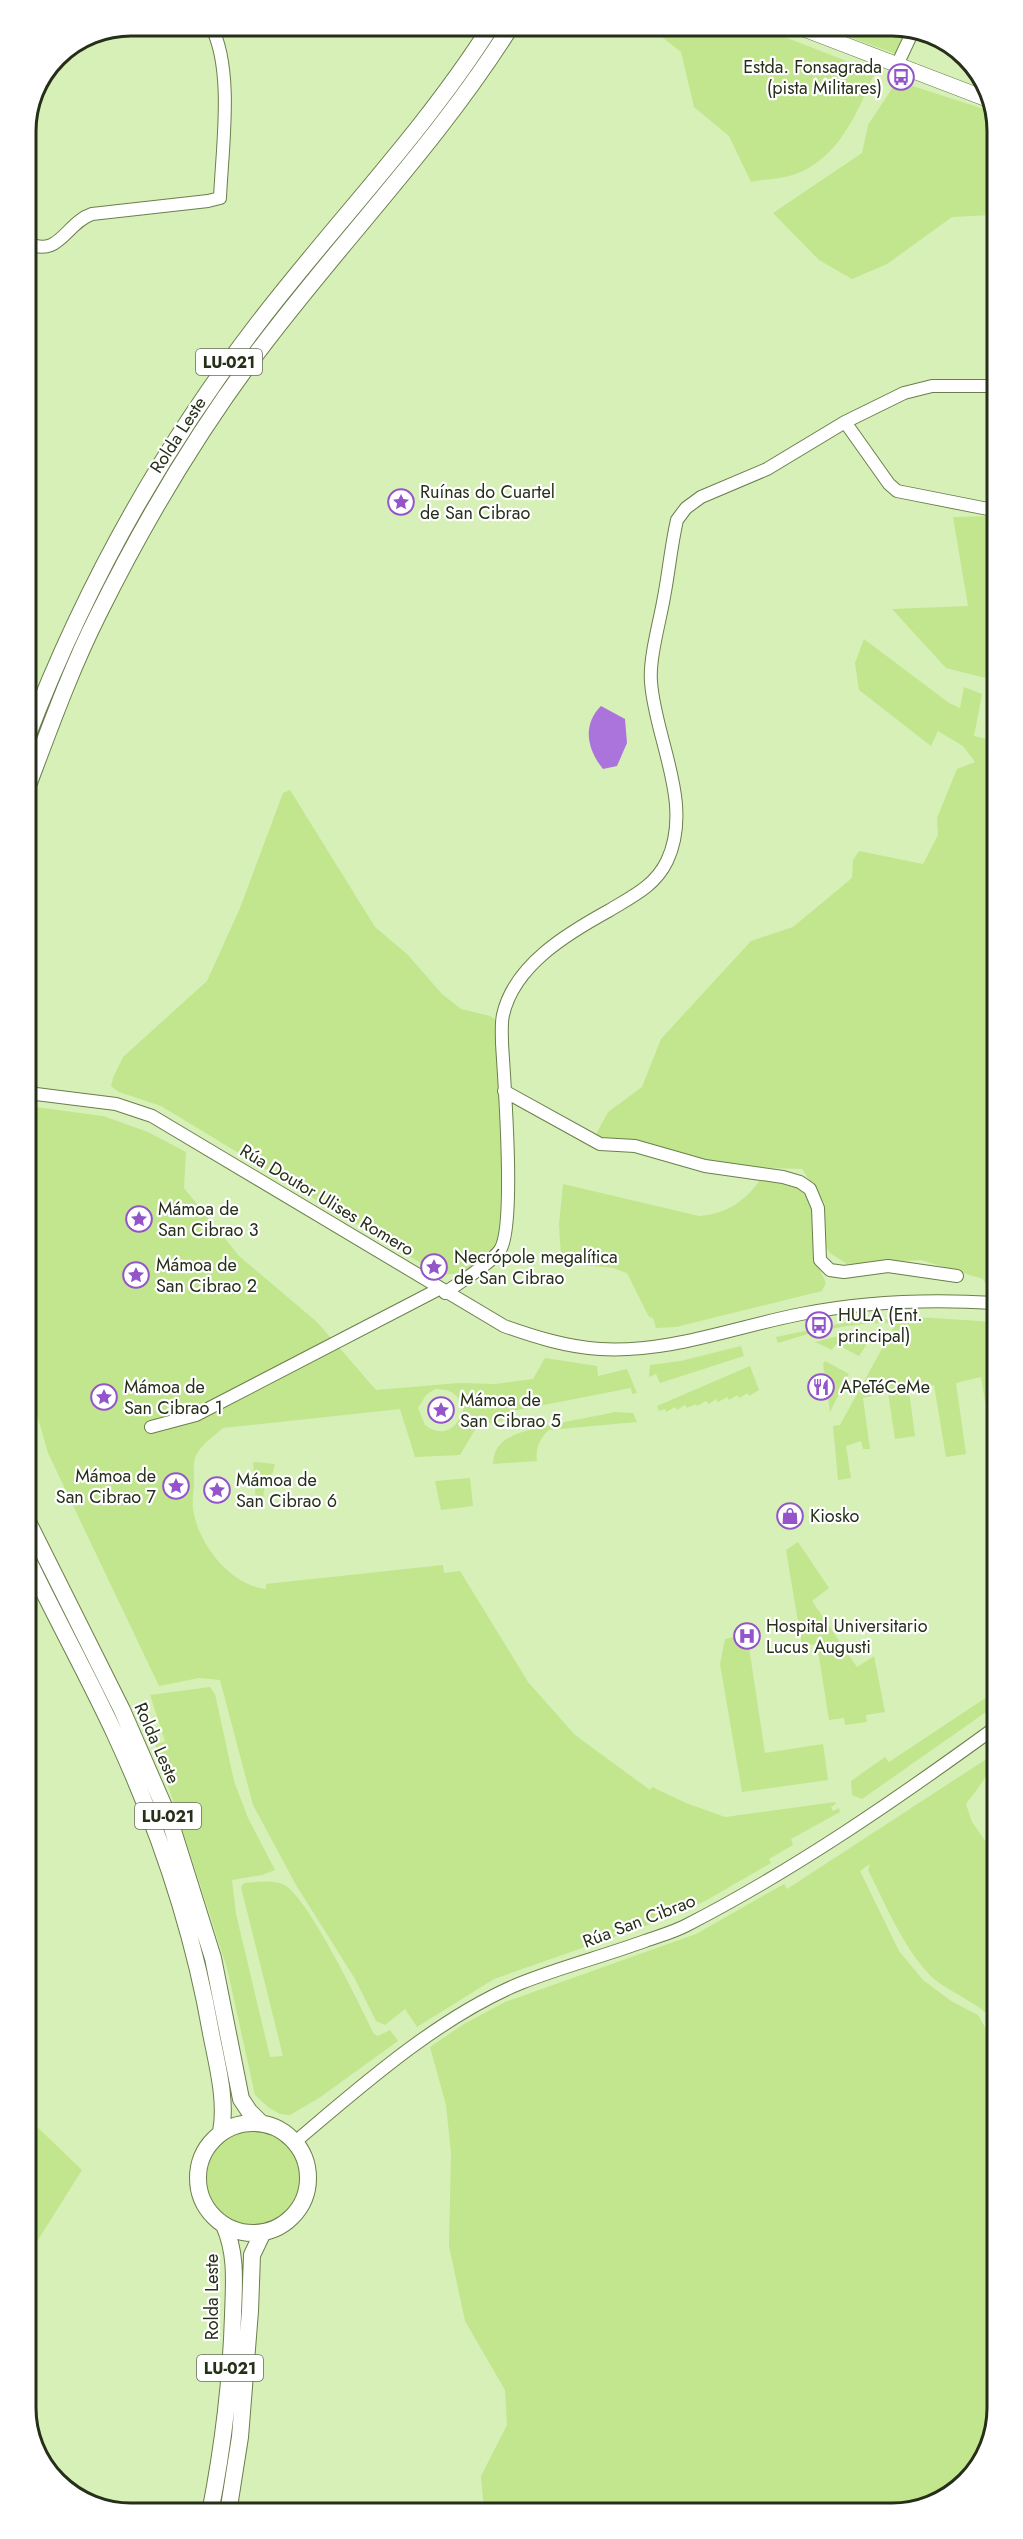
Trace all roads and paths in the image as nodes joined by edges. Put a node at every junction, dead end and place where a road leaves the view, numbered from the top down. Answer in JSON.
{"nodes":[{"id":1,"x":215,"y":36,"type":"edge"},
{"id":2,"x":484,"y":36,"type":"edge"},
{"id":3,"x":504,"y":36,"type":"edge"},
{"id":4,"x":823,"y":36,"type":"edge"},
{"id":5,"x":910,"y":38,"type":"edge"},
{"id":6,"x":897,"y":64,"type":"junction"},
{"id":7,"x":980,"y":96,"type":"edge"},
{"id":8,"x":36,"y":246,"type":"edge"},
{"id":9,"x":987,"y":386,"type":"edge"},
{"id":10,"x":845,"y":422,"type":"junction"},
{"id":11,"x":987,"y":509,"type":"edge"},
{"id":12,"x":36,"y":715,"type":"edge"},
{"id":13,"x":36,"y":764,"type":"edge"},
{"id":14,"x":504,"y":1091,"type":"junction"},
{"id":15,"x":36,"y":1094,"type":"edge"},
{"id":16,"x":957,"y":1276,"type":"dead end"},
{"id":17,"x":442,"y":1291,"type":"junction"},
{"id":18,"x":987,"y":1303,"type":"edge"},
{"id":19,"x":151,"y":1427,"type":"dead end"},
{"id":20,"x":36,"y":1538,"type":"edge"},
{"id":21,"x":36,"y":1576,"type":"edge"},
{"id":22,"x":987,"y":1734,"type":"edge"},
{"id":23,"x":261,"y":2123,"type":"junction"},
{"id":24,"x":221,"y":2133,"type":"junction"},
{"id":25,"x":295,"y":2142,"type":"junction"},
{"id":26,"x":224,"y":2225,"type":"junction"},
{"id":27,"x":263,"y":2232,"type":"junction"},
{"id":28,"x":212,"y":2503,"type":"edge"},
{"id":29,"x":229,"y":2503,"type":"edge"}],
"edges":[{"from":1,"to":8,"type":"street"},
{"from":2,"to":12,"type":"highway","name":"Rolda Leste","number":"LU-021"},
{"from":3,"to":13,"type":"highway","name":"Rolda Leste","number":"LU-021"},
{"from":4,"to":6,"type":"main road"},
{"from":5,"to":6,"type":"street"},
{"from":6,"to":7,"type":"main road"},
{"from":9,"to":10,"type":"street"},
{"from":10,"to":11,"type":"street"},
{"from":10,"to":14,"type":"street"},
{"from":14,"to":16,"type":"street"},
{"from":14,"to":17,"type":"street"},
{"from":15,"to":17,"type":"street","name":"Rúa Doutor Ulises Romero"},
{"from":17,"to":18,"type":"street","name":"Rúa Doutor Ulises Romero"},
{"from":17,"to":19,"type":"street"},
{"from":20,"to":23,"type":"highway","name":"Rolda Leste","number":"LU-021"},
{"from":21,"to":24,"type":"highway","name":"Rolda Leste","number":"LU-021"},
{"from":22,"to":25,"type":"street","name":"Rúa San Cibrao"},
{"from":23,"to":24,"type":"highway"},
{"from":23,"to":25,"type":"highway","name":"Rolda Leste","number":"LU-021"},
{"from":24,"to":26,"type":"highway","name":"Rolda Leste","number":"LU-021"},
{"from":25,"to":27,"type":"highway"},
{"from":26,"to":27,"type":"highway","name":"Rolda Leste"},
{"from":26,"to":28,"type":"highway","name":"Rolda Leste","number":"LU-021"},
{"from":27,"to":29,"type":"highway","name":"Rolda Leste","number":"LU-021"}]}
